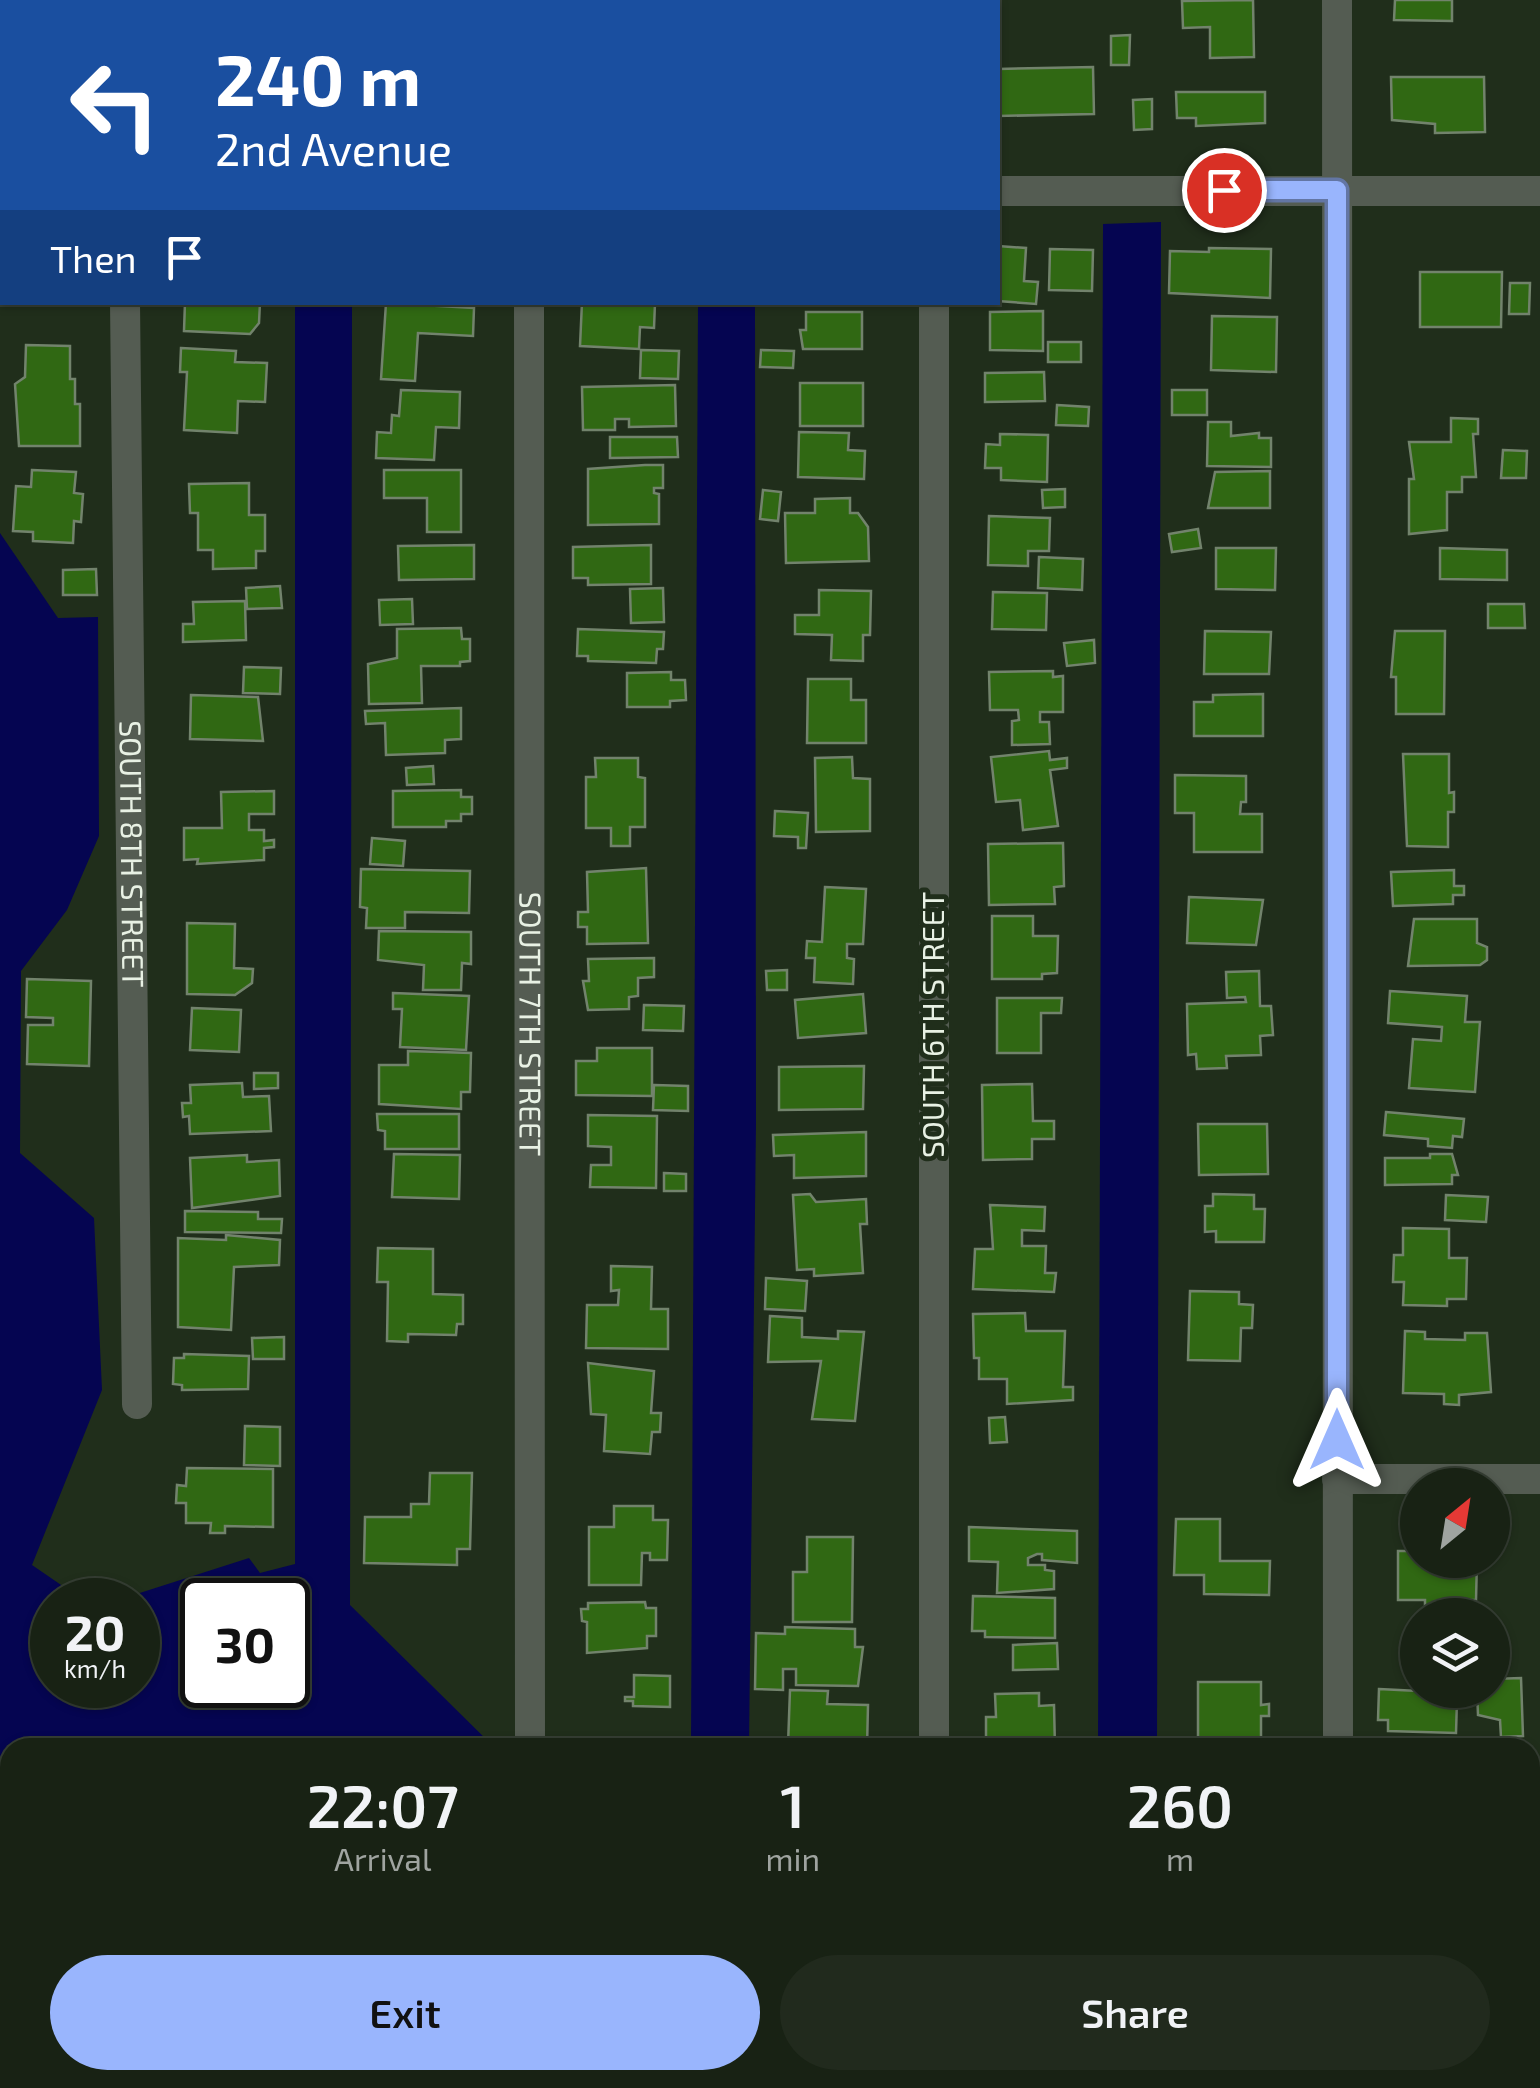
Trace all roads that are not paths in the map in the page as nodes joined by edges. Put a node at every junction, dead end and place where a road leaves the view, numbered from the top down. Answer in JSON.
{"nodes":[{"id":1,"x":1336,"y":0,"type":"edge"},
{"id":2,"x":1337,"y":190,"type":"junction"},
{"id":3,"x":1000,"y":191,"type":"edge"},
{"id":4,"x":1540,"y":191,"type":"edge"},
{"id":5,"x":125,"y":305,"type":"edge"},
{"id":6,"x":529,"y":305,"type":"edge"},
{"id":7,"x":934,"y":305,"type":"edge"},
{"id":8,"x":137,"y":1404,"type":"dead end"},
{"id":9,"x":1337,"y":1479,"type":"junction"},
{"id":10,"x":1540,"y":1479,"type":"edge"},
{"id":11,"x":530,"y":1738,"type":"edge"},
{"id":12,"x":934,"y":1738,"type":"edge"},
{"id":13,"x":1338,"y":1738,"type":"edge"}],
"edges":[{"from":1,"to":2,"type":"street"},
{"from":2,"to":3,"type":"street"},
{"from":2,"to":4,"type":"street"},
{"from":2,"to":9,"type":"street"},
{"from":5,"to":8,"type":"street","name":"SOUTH 8TH STREET"},
{"from":6,"to":11,"type":"street","name":"SOUTH 7TH STREET"},
{"from":7,"to":12,"type":"street","name":"SOUTH 6TH STREET"},
{"from":9,"to":10,"type":"street"},
{"from":9,"to":13,"type":"street"}]}
